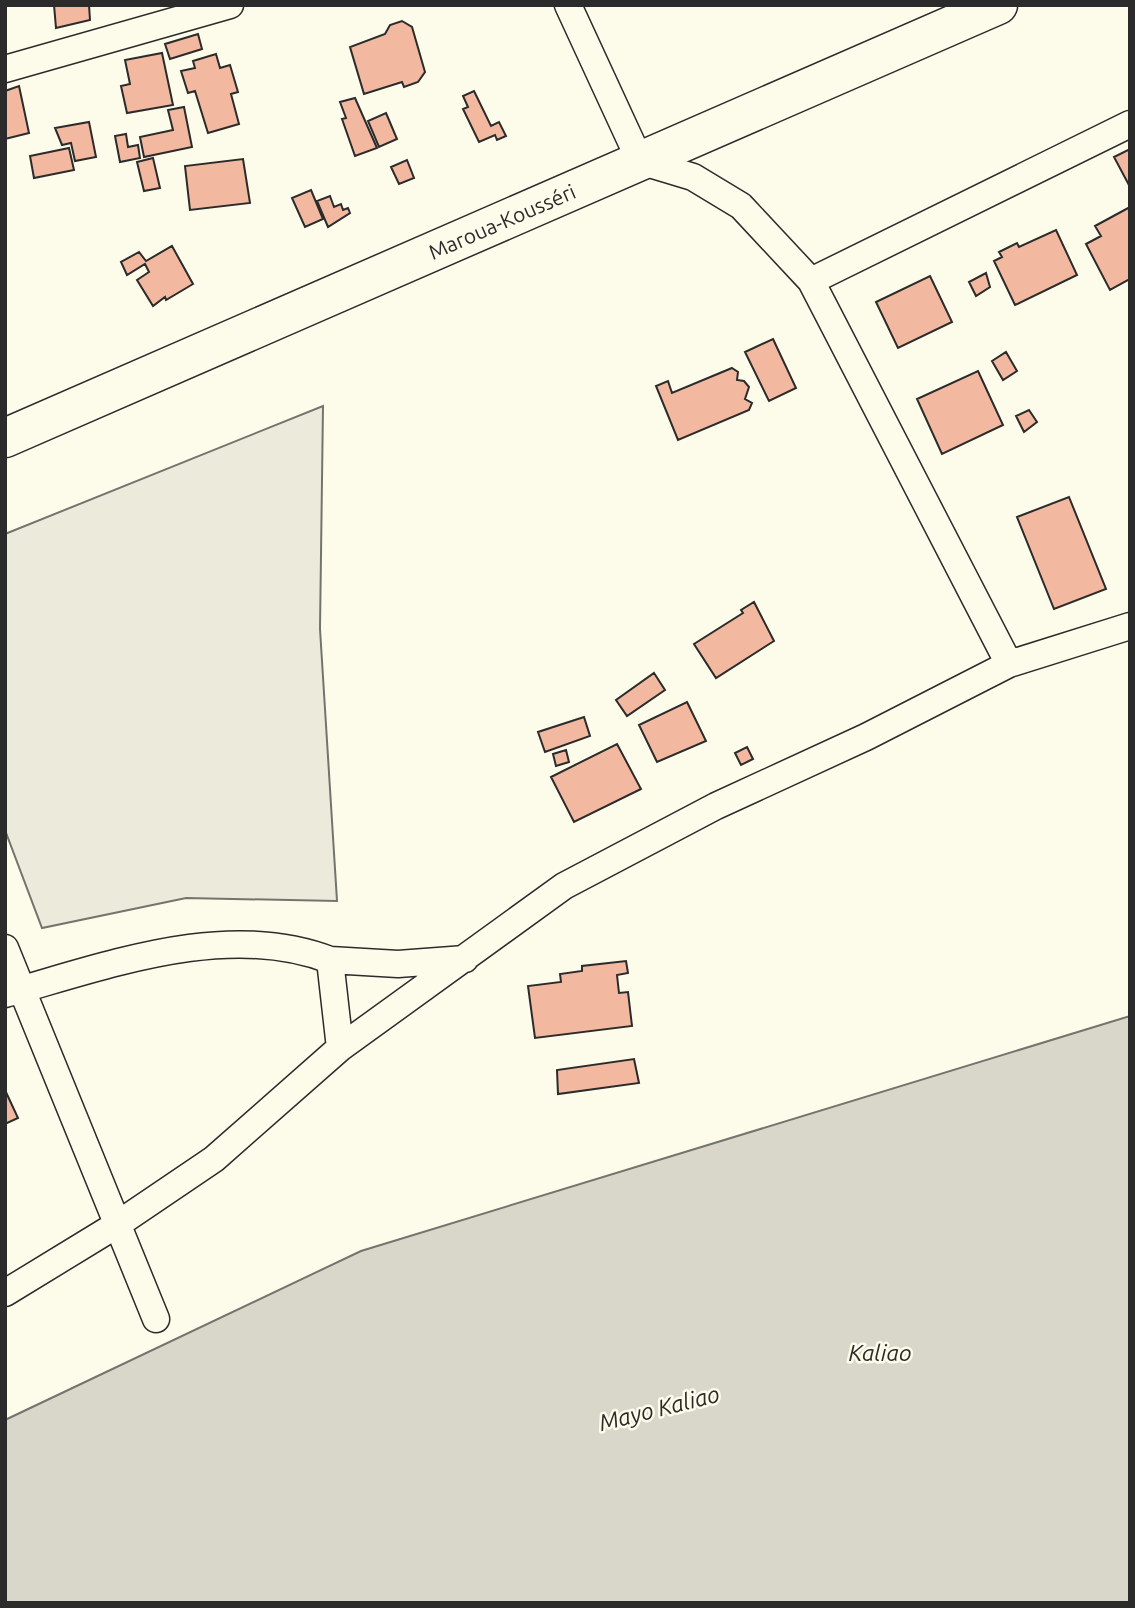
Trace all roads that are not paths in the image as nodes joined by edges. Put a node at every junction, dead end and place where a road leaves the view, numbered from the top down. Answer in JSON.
{"nodes":[{"id":1,"x":230,"y":5,"type":"edge"},
{"id":2,"x":568,"y":5,"type":"edge"},
{"id":3,"x":998,"y":5,"type":"edge"},
{"id":4,"x":5,"y":69,"type":"edge"},
{"id":5,"x":1130,"y":124,"type":"edge"},
{"id":6,"x":640,"y":161,"type":"junction"},
{"id":7,"x":811,"y":281,"type":"junction"},
{"id":8,"x":5,"y":438,"type":"edge"},
{"id":9,"x":1130,"y":626,"type":"edge"},
{"id":10,"x":1009,"y":664,"type":"junction"},
{"id":11,"x":5,"y":948,"type":"edge"},
{"id":12,"x":466,"y":959,"type":"junction"},
{"id":13,"x":330,"y":960,"type":"junction"},
{"id":14,"x":13,"y":992,"type":"edge"},
{"id":15,"x":340,"y":1048,"type":"junction"},
{"id":16,"x":118,"y":1224,"type":"junction"},
{"id":17,"x":5,"y":1293,"type":"edge"},
{"id":18,"x":156,"y":1319,"type":"dead end"}],
"edges":[{"from":1,"to":4,"type":"street"},
{"from":2,"to":6,"type":"street"},
{"from":3,"to":6,"type":"highway","name":"Maroua-Kousséri"},
{"from":5,"to":7,"type":"street"},
{"from":6,"to":7,"type":"street"},
{"from":6,"to":8,"type":"highway","name":"Maroua-Kousséri"},
{"from":7,"to":10,"type":"street"},
{"from":9,"to":10,"type":"street"},
{"from":10,"to":12,"type":"street"},
{"from":11,"to":14,"type":"street"},
{"from":12,"to":13,"type":"street"},
{"from":12,"to":15,"type":"street"},
{"from":13,"to":14,"type":"street"},
{"from":13,"to":15,"type":"street"},
{"from":14,"to":16,"type":"street"},
{"from":15,"to":16,"type":"street"},
{"from":16,"to":17,"type":"street"},
{"from":16,"to":18,"type":"street"}]}
